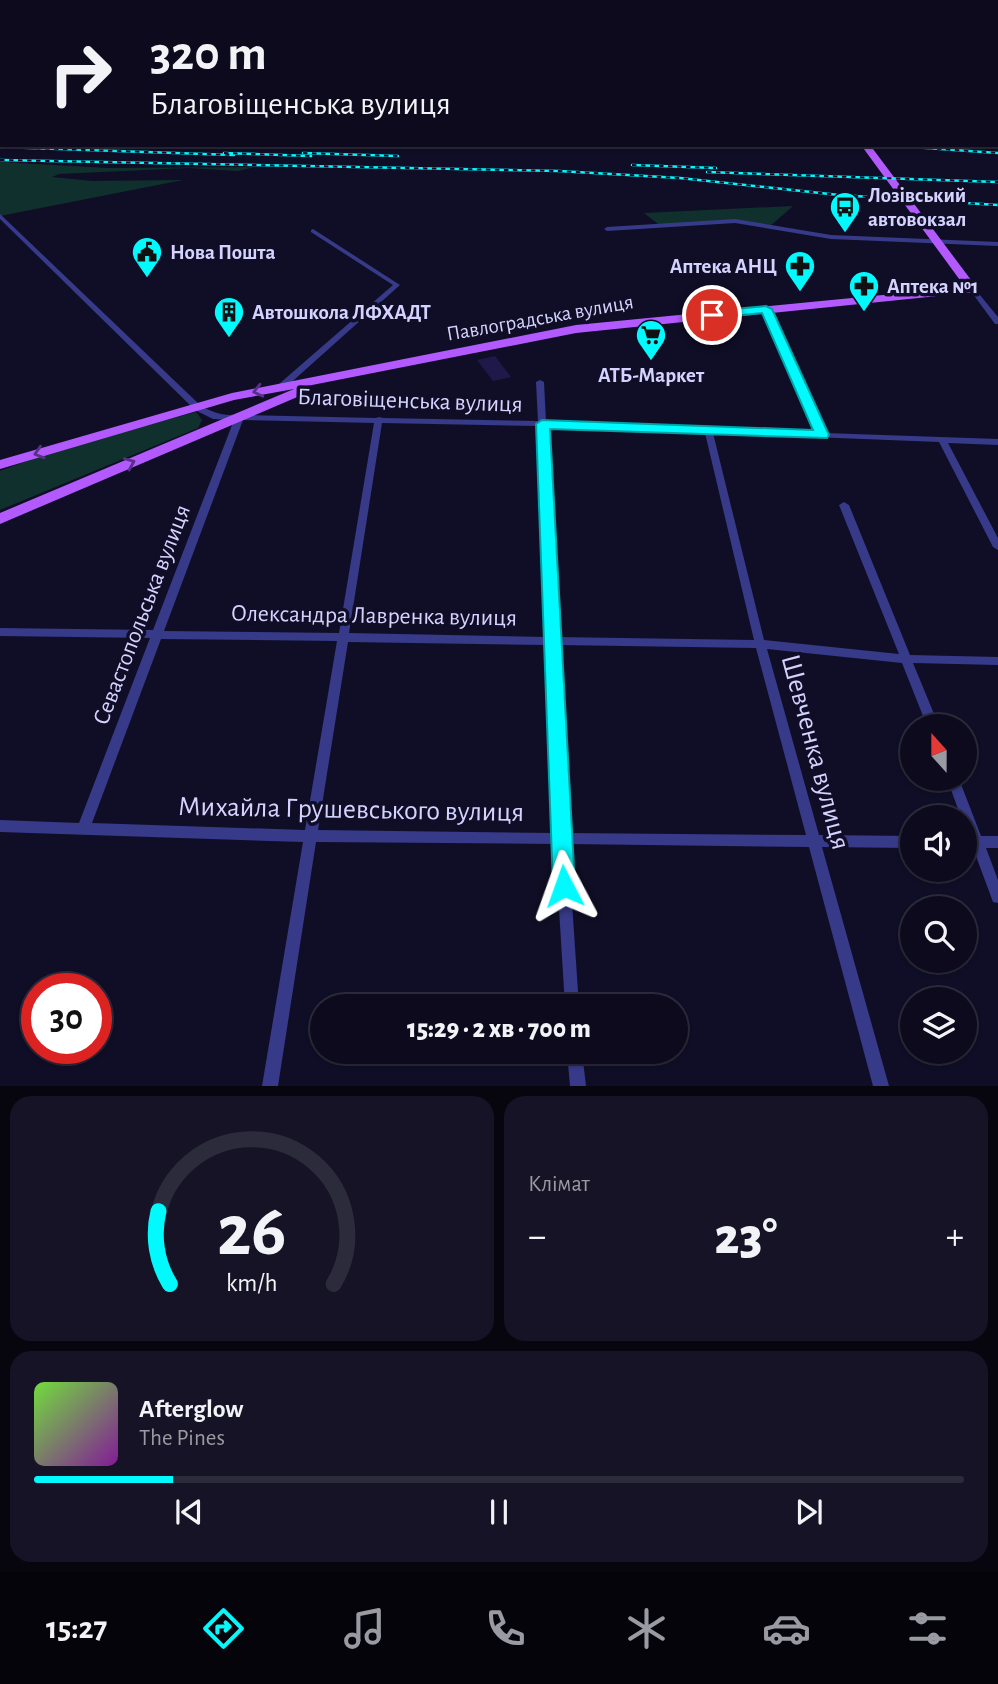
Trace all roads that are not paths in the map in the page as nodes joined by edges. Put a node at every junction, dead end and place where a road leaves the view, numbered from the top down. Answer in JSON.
{"nodes":[{"id":1,"x":867,"y":147,"type":"edge"},
{"id":2,"x":1,"y":216,"type":"edge"},
{"id":3,"x":607,"y":229,"type":"dead end"},
{"id":4,"x":313,"y":231,"type":"dead end"},
{"id":5,"x":937,"y":243,"type":"junction"},
{"id":6,"x":998,"y":244,"type":"edge"},
{"id":7,"x":973,"y":290,"type":"junction"},
{"id":8,"x":766,"y":309,"type":"junction"},
{"id":9,"x":998,"y":322,"type":"edge"},
{"id":10,"x":325,"y":380,"type":"junction"},
{"id":11,"x":540,"y":382,"type":"dead end"},
{"id":12,"x":282,"y":386,"type":"junction"},
{"id":13,"x":198,"y":408,"type":"junction"},
{"id":14,"x":240,"y":416,"type":"junction"},
{"id":15,"x":379,"y":419,"type":"junction"},
{"id":16,"x":542,"y":424,"type":"junction"},
{"id":17,"x":708,"y":430,"type":"junction"},
{"id":18,"x":822,"y":435,"type":"junction"},
{"id":19,"x":942,"y":440,"type":"junction"},
{"id":20,"x":998,"y":442,"type":"edge"},
{"id":21,"x":0,"y":465,"type":"edge"},
{"id":22,"x":844,"y":505,"type":"dead end"},
{"id":23,"x":0,"y":519,"type":"edge"},
{"id":24,"x":998,"y":547,"type":"edge"},
{"id":25,"x":0,"y":632,"type":"edge"},
{"id":26,"x":158,"y":633,"type":"junction"},
{"id":27,"x":344,"y":636,"type":"junction"},
{"id":28,"x":552,"y":640,"type":"junction"},
{"id":29,"x":760,"y":644,"type":"junction"},
{"id":30,"x":907,"y":659,"type":"junction"},
{"id":31,"x":998,"y":661,"type":"edge"},
{"id":32,"x":928,"y":714,"type":"edge"},
{"id":33,"x":0,"y":826,"type":"edge"},
{"id":34,"x":83,"y":829,"type":"junction"},
{"id":35,"x":309,"y":836,"type":"junction"},
{"id":36,"x":561,"y":837,"type":"junction"},
{"id":37,"x":814,"y":841,"type":"junction"},
{"id":38,"x":900,"y":842,"type":"edge"},
{"id":39,"x":977,"y":842,"type":"edge"},
{"id":40,"x":998,"y":842,"type":"edge"},
{"id":41,"x":977,"y":854,"type":"edge"},
{"id":42,"x":998,"y":897,"type":"edge"},
{"id":43,"x":571,"y":994,"type":"edge"},
{"id":44,"x":576,"y":1064,"type":"edge"},
{"id":45,"x":270,"y":1086,"type":"edge"},
{"id":46,"x":578,"y":1086,"type":"edge"},
{"id":47,"x":881,"y":1086,"type":"edge"}],
"edges":[{"from":1,"to":5,"type":"main road"},
{"from":2,"to":13,"type":"street"},
{"from":3,"to":5,"type":"street"},
{"from":4,"to":12,"type":"street"},
{"from":5,"to":6,"type":"street"},
{"from":5,"to":7,"type":"main road"},
{"from":7,"to":8,"type":"main road","name":"Павлоградська вулиця"},
{"from":7,"to":9,"type":"street"},
{"from":8,"to":10,"type":"main road","name":"Павлоградська вулиця"},
{"from":8,"to":18,"type":"street"},
{"from":10,"to":12,"type":"main road","name":"Павлоградська вулиця"},
{"from":10,"to":14,"type":"main road","name":"Павлоградська вулиця"},
{"from":11,"to":16,"type":"street"},
{"from":12,"to":13,"type":"main road","name":"Павлоградська вулиця","one_way":true},
{"from":13,"to":14,"type":"street","name":"Благовіщенська вулиця"},
{"from":13,"to":21,"type":"main road","name":"Павлоградська вулиця","one_way":true},
{"from":14,"to":15,"type":"street","name":"Благовіщенська вулиця"},
{"from":23,"to":14,"type":"main road","name":"Павлоградська вулиця","one_way":true},
{"from":14,"to":26,"type":"street","name":"Севастопольська вулиця"},
{"from":15,"to":16,"type":"street","name":"Благовіщенська вулиця"},
{"from":15,"to":27,"type":"street"},
{"from":16,"to":17,"type":"street","name":"Благовіщенська вулиця"},
{"from":16,"to":28,"type":"street"},
{"from":17,"to":18,"type":"street","name":"Благовіщенська вулиця"},
{"from":17,"to":29,"type":"street","name":"Шевченка вулиця"},
{"from":18,"to":19,"type":"street","name":"Благовіщенська вулиця"},
{"from":19,"to":20,"type":"street","name":"Благовіщенська вулиця"},
{"from":19,"to":24,"type":"street"},
{"from":22,"to":30,"type":"street"},
{"from":25,"to":26,"type":"street","name":"Олександра Лавренка вулиця"},
{"from":26,"to":27,"type":"street","name":"Олександра Лавренка вулиця"},
{"from":26,"to":34,"type":"street","name":"Севастопольська вулиця"},
{"from":27,"to":28,"type":"street","name":"Олександра Лавренка вулиця"},
{"from":27,"to":35,"type":"street"},
{"from":28,"to":29,"type":"street","name":"Олександра Лавренка вулиця"},
{"from":28,"to":36,"type":"street"},
{"from":29,"to":30,"type":"street","name":"Олександра Лавренка вулиця"},
{"from":29,"to":37,"type":"street","name":"Шевченка вулиця"},
{"from":30,"to":31,"type":"street","name":"Олександра Лавренка вулиця"},
{"from":30,"to":32,"type":"street"},
{"from":33,"to":34,"type":"street","name":"Михайла Грушевського вулиця"},
{"from":34,"to":35,"type":"street","name":"Михайла Грушевського вулиця"},
{"from":35,"to":36,"type":"street","name":"Михайла Грушевського вулиця"},
{"from":35,"to":45,"type":"street"},
{"from":36,"to":37,"type":"street","name":"Михайла Грушевського вулиця"},
{"from":36,"to":43,"type":"street"},
{"from":37,"to":38,"type":"street","name":"Михайла Грушевського вулиця"},
{"from":37,"to":47,"type":"street","name":"Шевченка вулиця"},
{"from":39,"to":40,"type":"street"},
{"from":41,"to":42,"type":"street"},
{"from":44,"to":46,"type":"street"}]}
